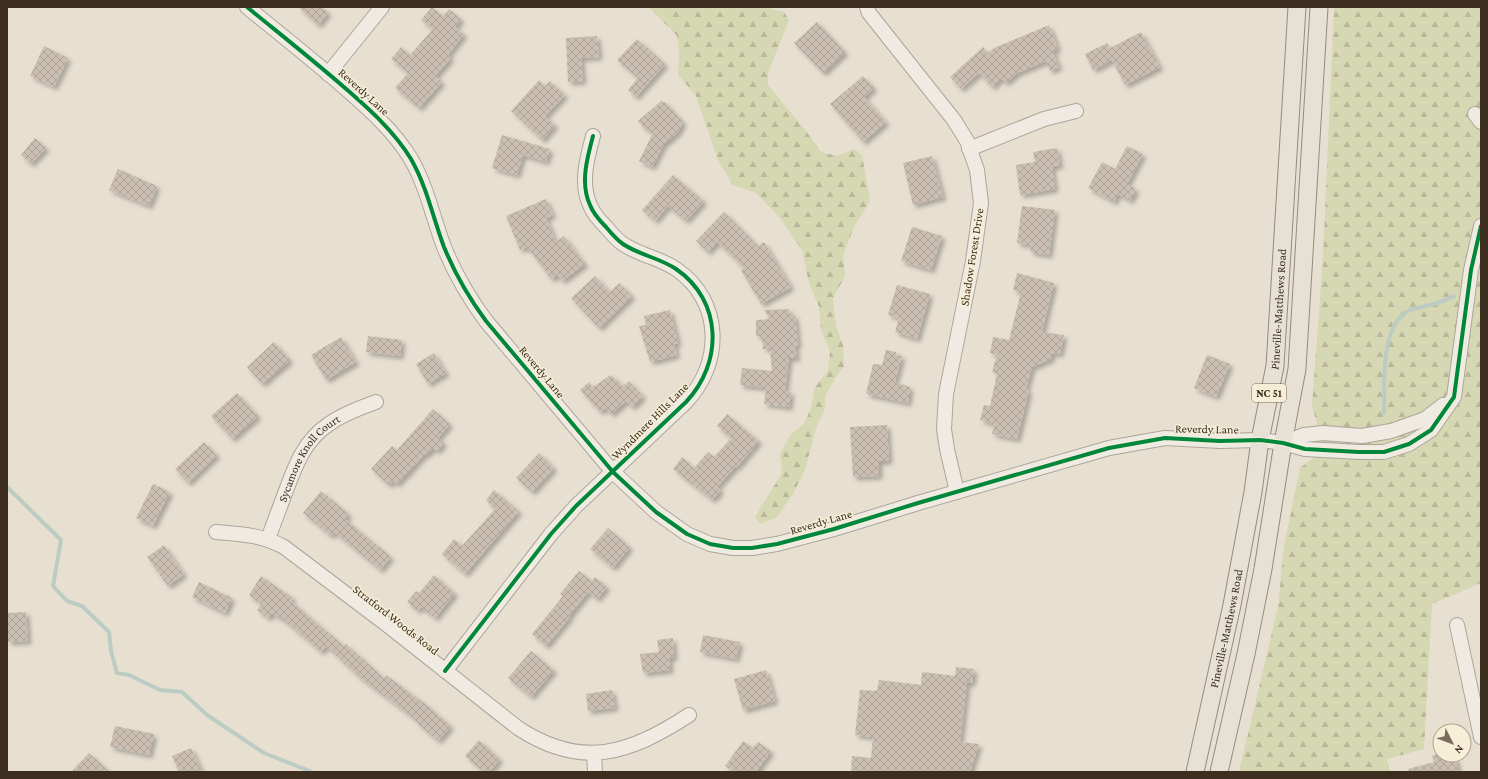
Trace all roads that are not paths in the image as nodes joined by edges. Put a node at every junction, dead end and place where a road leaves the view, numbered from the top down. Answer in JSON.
{"nodes":[{"id":1,"x":247,"y":7,"type":"edge"},
{"id":2,"x":382,"y":7,"type":"edge"},
{"id":3,"x":867,"y":7,"type":"edge"},
{"id":4,"x":1297,"y":7,"type":"edge"},
{"id":5,"x":1319,"y":7,"type":"edge"},
{"id":6,"x":328,"y":74,"type":"junction"},
{"id":7,"x":1076,"y":111,"type":"dead end"},
{"id":8,"x":593,"y":136,"type":"dead end"},
{"id":9,"x":969,"y":148,"type":"junction"},
{"id":10,"x":1481,"y":226,"type":"edge"},
{"id":11,"x":1454,"y":397,"type":"junction"},
{"id":12,"x":376,"y":402,"type":"dead end"},
{"id":13,"x":1260,"y":440,"type":"junction"},
{"id":14,"x":1283,"y":443,"type":"junction"},
{"id":15,"x":613,"y":472,"type":"junction"},
{"id":16,"x":957,"y":492,"type":"junction"},
{"id":17,"x":216,"y":532,"type":"dead end"},
{"id":18,"x":268,"y":539,"type":"junction"},
{"id":19,"x":1457,"y":625,"type":"dead end"},
{"id":20,"x":445,"y":671,"type":"junction"},
{"id":21,"x":689,"y":716,"type":"dead end"},
{"id":22,"x":1481,"y":737,"type":"edge"},
{"id":23,"x":594,"y":753,"type":"junction"},
{"id":24,"x":595,"y":772,"type":"edge"},
{"id":25,"x":1195,"y":772,"type":"edge"},
{"id":26,"x":1219,"y":772,"type":"edge"}],
"edges":[{"from":1,"to":6,"type":"street","name":"Reverdy Lane"},
{"from":2,"to":6,"type":"street"},
{"from":3,"to":9,"type":"street","name":"Shadow Forest Drive"},
{"from":4,"to":13,"type":"main road","name":"Pineville-Matthews Road","number":"NC 51"},
{"from":5,"to":14,"type":"main road","name":"Pineville-Matthews Road","number":"NC 51"},
{"from":6,"to":15,"type":"street","name":"Reverdy Lane"},
{"from":7,"to":9,"type":"street"},
{"from":8,"to":15,"type":"street","name":"Wyndmere Hills Lane"},
{"from":9,"to":16,"type":"street","name":"Shadow Forest Drive"},
{"from":10,"to":11,"type":"street","name":"Reverdy Lane"},
{"from":11,"to":14,"type":"street","name":"Reverdy Lane"},
{"from":11,"to":14,"type":"street","name":"Reverdy Lane"},
{"from":12,"to":18,"type":"street","name":"Sycamore Knoll Court"},
{"from":13,"to":14,"type":"street","name":"Reverdy Lane"},
{"from":13,"to":16,"type":"street","name":"Reverdy Lane"},
{"from":13,"to":25,"type":"main road","name":"Pineville-Matthews Road","number":"NC 51"},
{"from":14,"to":26,"type":"main road","name":"Pineville-Matthews Road","number":"NC 51"},
{"from":15,"to":16,"type":"street","name":"Reverdy Lane"},
{"from":15,"to":20,"type":"street","name":"Wyndmere Hills Lane"},
{"from":17,"to":18,"type":"street","name":"Stratford Woods Road"},
{"from":18,"to":20,"type":"street","name":"Stratford Woods Road"},
{"from":19,"to":22,"type":"street"},
{"from":20,"to":23,"type":"street","name":"Stratford Woods Road"},
{"from":21,"to":23,"type":"street","name":"Stratford Woods Road"},
{"from":23,"to":24,"type":"street"}]}
